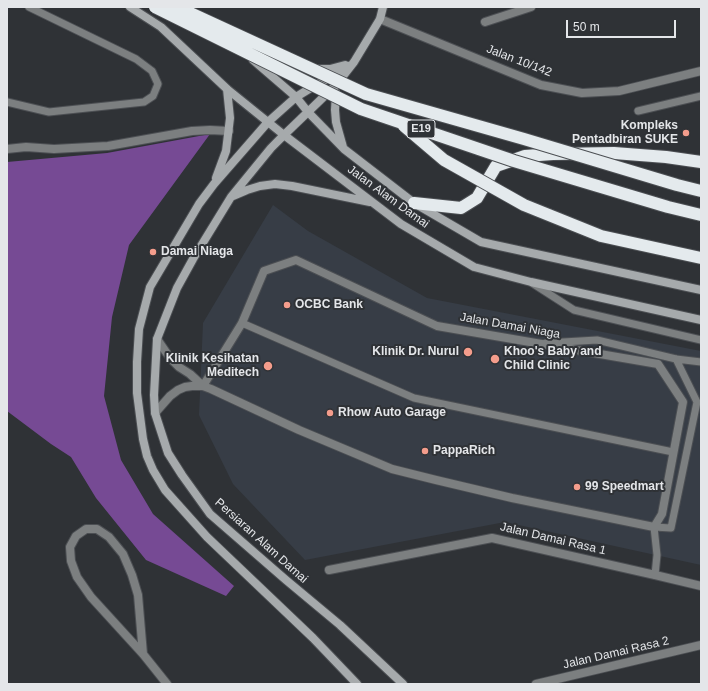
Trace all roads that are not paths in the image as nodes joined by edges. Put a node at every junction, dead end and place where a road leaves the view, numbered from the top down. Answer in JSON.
{"nodes":[{"id":1,"x":29,"y":7,"type":"edge"},
{"id":2,"x":130,"y":7,"type":"edge"},
{"id":3,"x":155,"y":7,"type":"edge"},
{"id":4,"x":177,"y":7,"type":"edge"},
{"id":5,"x":185,"y":7,"type":"edge"},
{"id":6,"x":383,"y":7,"type":"edge"},
{"id":7,"x":531,"y":7,"type":"edge"},
{"id":8,"x":380,"y":19,"type":"junction"},
{"id":9,"x":484,"y":22,"type":"dead end"},
{"id":10,"x":354,"y":62,"type":"junction"},
{"id":11,"x":261,"y":66,"type":"junction"},
{"id":12,"x":701,"y":71,"type":"edge"},
{"id":13,"x":336,"y":84,"type":"junction"},
{"id":14,"x":227,"y":89,"type":"junction"},
{"id":15,"x":366,"y":94,"type":"junction"},
{"id":16,"x":701,"y":96,"type":"edge"},
{"id":17,"x":296,"y":97,"type":"junction"},
{"id":18,"x":7,"y":102,"type":"edge"},
{"id":19,"x":638,"y":111,"type":"dead end"},
{"id":20,"x":308,"y":112,"type":"junction"},
{"id":21,"x":268,"y":122,"type":"junction"},
{"id":22,"x":229,"y":131,"type":"junction"},
{"id":23,"x":284,"y":134,"type":"junction"},
{"id":24,"x":7,"y":149,"type":"edge"},
{"id":25,"x":344,"y":149,"type":"junction"},
{"id":26,"x":701,"y":162,"type":"edge"},
{"id":27,"x":214,"y":184,"type":"junction"},
{"id":28,"x":700,"y":191,"type":"edge"},
{"id":29,"x":231,"y":197,"type":"junction"},
{"id":30,"x":373,"y":202,"type":"junction"},
{"id":31,"x":414,"y":204,"type":"junction"},
{"id":32,"x":701,"y":215,"type":"edge"},
{"id":33,"x":701,"y":258,"type":"edge"},
{"id":34,"x":531,"y":282,"type":"junction"},
{"id":35,"x":701,"y":290,"type":"edge"},
{"id":36,"x":701,"y":320,"type":"edge"},
{"id":37,"x":242,"y":323,"type":"junction"},
{"id":38,"x":157,"y":339,"type":"junction"},
{"id":39,"x":701,"y":340,"type":"edge"},
{"id":40,"x":538,"y":343,"type":"junction"},
{"id":41,"x":676,"y":359,"type":"junction"},
{"id":42,"x":701,"y":362,"type":"edge"},
{"id":43,"x":203,"y":386,"type":"junction"},
{"id":44,"x":699,"y":401,"type":"edge"},
{"id":45,"x":155,"y":413,"type":"junction"},
{"id":46,"x":673,"y":452,"type":"junction"},
{"id":47,"x":654,"y":527,"type":"junction"},
{"id":48,"x":329,"y":570,"type":"dead end"},
{"id":49,"x":656,"y":575,"type":"junction"},
{"id":50,"x":701,"y":586,"type":"edge"},
{"id":51,"x":701,"y":645,"type":"edge"},
{"id":52,"x":143,"y":654,"type":"junction"},
{"id":53,"x":167,"y":684,"type":"edge"},
{"id":54,"x":357,"y":684,"type":"edge"},
{"id":55,"x":402,"y":684,"type":"edge"},
{"id":56,"x":536,"y":684,"type":"edge"}],
"edges":[{"from":1,"to":18,"type":"lane"},
{"from":2,"to":14,"type":"main road","name":"Jalan Alam Damai"},
{"from":3,"to":32,"type":"highway","number":"E19","bridge":true},
{"from":4,"to":15,"type":"highway","number":"E19","bridge":true},
{"from":5,"to":11,"type":"main road","name":"Jalan Alam Damai"},
{"from":6,"to":8,"type":"main road","name":"Persiaran Alam Damai"},
{"from":7,"to":9,"type":"street"},
{"from":8,"to":10,"type":"main road","name":"Persiaran Alam Damai"},
{"from":8,"to":12,"type":"street","name":"Jalan 10/142"},
{"from":10,"to":11,"type":"main road"},
{"from":10,"to":13,"type":"main road","name":"Persiaran Alam Damai"},
{"from":10,"to":17,"type":"main road"},
{"from":11,"to":17,"type":"main road","name":"Jalan Alam Damai"},
{"from":13,"to":20,"type":"main road","name":"Persiaran Alam Damai"},
{"from":13,"to":25,"type":"main road"},
{"from":14,"to":21,"type":"main road","name":"Jalan Alam Damai"},
{"from":14,"to":22,"type":"main road"},
{"from":15,"to":28,"type":"highway","number":"E19","bridge":true},
{"from":15,"to":33,"type":"highway","bridge":true},
{"from":16,"to":19,"type":"lane"},
{"from":17,"to":20,"type":"main road","name":"Jalan Alam Damai"},
{"from":17,"to":21,"type":"main road"},
{"from":20,"to":23,"type":"main road","name":"Persiaran Alam Damai"},
{"from":20,"to":25,"type":"main road","name":"Jalan Alam Damai"},
{"from":21,"to":23,"type":"main road","name":"Jalan Alam Damai"},
{"from":21,"to":27,"type":"main road"},
{"from":22,"to":24,"type":"street"},
{"from":22,"to":27,"type":"main road"},
{"from":23,"to":29,"type":"main road","name":"Persiaran Alam Damai"},
{"from":23,"to":30,"type":"main road","name":"Jalan Alam Damai"},
{"from":25,"to":31,"type":"main road","name":"Jalan Alam Damai"},
{"from":26,"to":31,"type":"highway"},
{"from":27,"to":54,"type":"main road"},
{"from":29,"to":30,"type":"main road"},
{"from":29,"to":38,"type":"main road","name":"Persiaran Alam Damai"},
{"from":30,"to":34,"type":"main road","name":"Jalan Alam Damai"},
{"from":31,"to":35,"type":"main road","name":"Jalan Alam Damai"},
{"from":34,"to":36,"type":"main road","name":"Jalan Alam Damai"},
{"from":34,"to":39,"type":"lane"},
{"from":37,"to":40,"type":"street","name":"Jalan Damai Niaga"},
{"from":37,"to":43,"type":"street","name":"Jalan Damai Niaga"},
{"from":37,"to":46,"type":"lane"},
{"from":38,"to":43,"type":"street"},
{"from":38,"to":45,"type":"main road","name":"Persiaran Alam Damai"},
{"from":40,"to":41,"type":"lane"},
{"from":40,"to":46,"type":"street","name":"Jalan Damai Niaga"},
{"from":41,"to":42,"type":"lane"},
{"from":41,"to":44,"type":"lane"},
{"from":43,"to":45,"type":"street"},
{"from":43,"to":47,"type":"street"},
{"from":44,"to":47,"type":"lane"},
{"from":45,"to":55,"type":"main road","name":"Persiaran Alam Damai"},
{"from":46,"to":47,"type":"street","name":"Jalan Damai Niaga"},
{"from":47,"to":49,"type":"lane"},
{"from":48,"to":49,"type":"street","name":"Jalan Damai Rasa 1"},
{"from":49,"to":50,"type":"street","name":"Jalan Damai Rasa 1"},
{"from":51,"to":56,"type":"street","name":"Jalan Damai Rasa 2"},
{"from":52,"to":52,"type":"street"},
{"from":52,"to":53,"type":"street"}]}
